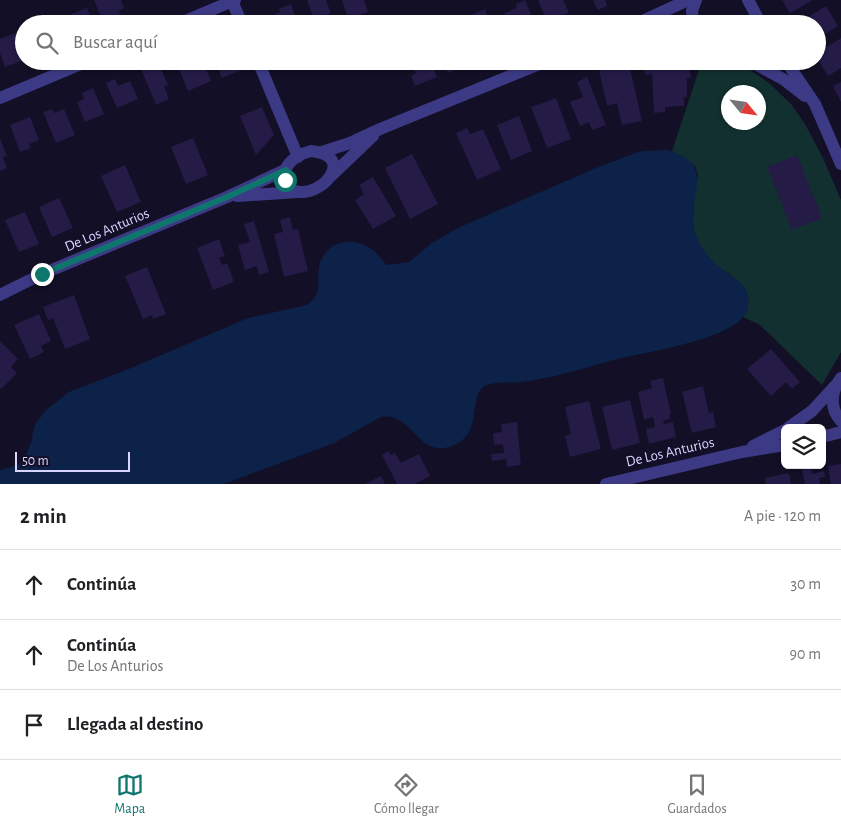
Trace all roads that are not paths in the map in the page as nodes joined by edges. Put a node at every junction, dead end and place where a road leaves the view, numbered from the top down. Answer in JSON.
{"nodes":[{"id":1,"x":688,"y":0,"type":"edge"},
{"id":2,"x":696,"y":0,"type":"edge"},
{"id":3,"x":233,"y":1,"type":"edge"},
{"id":4,"x":749,"y":3,"type":"edge"},
{"id":5,"x":200,"y":15,"type":"edge"},
{"id":6,"x":238,"y":15,"type":"edge"},
{"id":7,"x":656,"y":15,"type":"edge"},
{"id":8,"x":692,"y":15,"type":"edge"},
{"id":9,"x":756,"y":15,"type":"edge"},
{"id":10,"x":67,"y":70,"type":"edge"},
{"id":11,"x":262,"y":70,"type":"edge"},
{"id":12,"x":525,"y":70,"type":"edge"},
{"id":13,"x":766,"y":70,"type":"edge"},
{"id":14,"x":792,"y":70,"type":"edge"},
{"id":15,"x":0,"y":98,"type":"edge"},
{"id":16,"x":815,"y":104,"type":"junction"},
{"id":17,"x":380,"y":129,"type":"junction"},
{"id":18,"x":322,"y":152,"type":"junction"},
{"id":19,"x":298,"y":157,"type":"junction"},
{"id":20,"x":841,"y":164,"type":"edge"},
{"id":21,"x":286,"y":170,"type":"junction"},
{"id":22,"x":330,"y":176,"type":"junction"},
{"id":23,"x":303,"y":192,"type":"junction"},
{"id":24,"x":227,"y":197,"type":"junction"},
{"id":25,"x":0,"y":295,"type":"edge"},
{"id":26,"x":839,"y":380,"type":"edge"},
{"id":27,"x":841,"y":421,"type":"edge"},
{"id":28,"x":793,"y":424,"type":"edge"},
{"id":29,"x":781,"y":432,"type":"edge"},
{"id":30,"x":841,"y":432,"type":"edge"},
{"id":31,"x":826,"y":436,"type":"edge"},
{"id":32,"x":781,"y":446,"type":"edge"},
{"id":33,"x":742,"y":452,"type":"junction"},
{"id":34,"x":606,"y":484,"type":"edge"}],
"edges":[{"from":1,"to":7,"type":"street"},
{"from":2,"to":8,"type":"street"},
{"from":3,"to":5,"type":"street"},
{"from":3,"to":6,"type":"street"},
{"from":4,"to":9,"type":"street"},
{"from":10,"to":15,"type":"street"},
{"from":11,"to":19,"type":"street"},
{"from":12,"to":17,"type":"street"},
{"from":13,"to":16,"type":"street"},
{"from":14,"to":16,"type":"street"},
{"from":16,"to":20,"type":"street"},
{"from":17,"to":18,"type":"street"},
{"from":17,"to":22,"type":"street"},
{"from":18,"to":19,"type":"street"},
{"from":18,"to":22,"type":"street"},
{"from":19,"to":21,"type":"street"},
{"from":21,"to":23,"type":"street"},
{"from":21,"to":24,"type":"street","name":"De Los Anturios"},
{"from":22,"to":23,"type":"street"},
{"from":23,"to":24,"type":"street"},
{"from":24,"to":25,"type":"street","name":"De Los Anturios"},
{"from":26,"to":27,"type":"street"},
{"from":26,"to":28,"type":"street"},
{"from":29,"to":33,"type":"street"},
{"from":30,"to":31,"type":"street"},
{"from":32,"to":33,"type":"street"},
{"from":33,"to":34,"type":"street","name":"De Los Anturios"}]}
